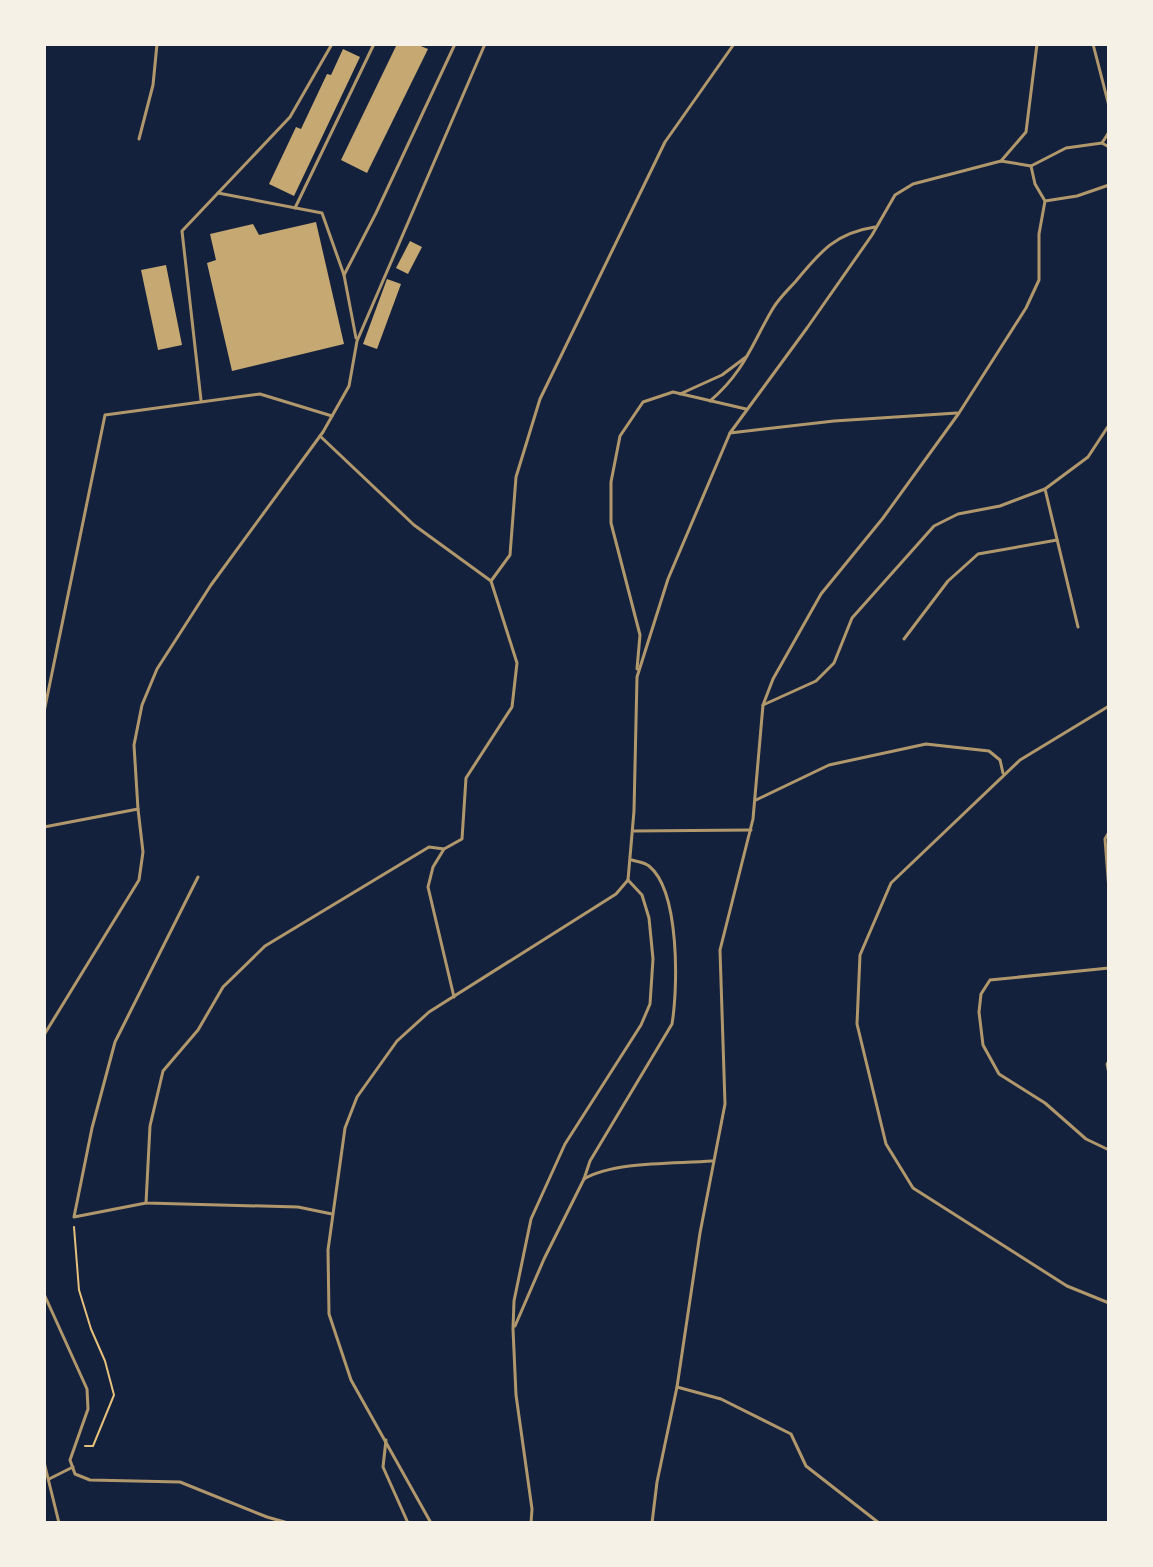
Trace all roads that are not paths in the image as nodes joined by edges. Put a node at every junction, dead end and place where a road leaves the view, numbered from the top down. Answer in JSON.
{"nodes":[{"id":1,"x":157,"y":44,"type":"edge"},
{"id":2,"x":332,"y":44,"type":"edge"},
{"id":3,"x":374,"y":44,"type":"edge"},
{"id":4,"x":455,"y":44,"type":"edge"},
{"id":5,"x":485,"y":44,"type":"edge"},
{"id":6,"x":734,"y":44,"type":"edge"},
{"id":7,"x":1037,"y":44,"type":"edge"},
{"id":8,"x":1093,"y":44,"type":"edge"},
{"id":9,"x":1109,"y":106,"type":"edge"},
{"id":10,"x":1109,"y":132,"type":"edge"},
{"id":11,"x":139,"y":139,"type":"dead end"},
{"id":12,"x":1102,"y":143,"type":"junction"},
{"id":13,"x":1109,"y":147,"type":"edge"},
{"id":14,"x":1001,"y":161,"type":"junction"},
{"id":15,"x":1031,"y":166,"type":"junction"},
{"id":16,"x":1109,"y":185,"type":"edge"},
{"id":17,"x":218,"y":193,"type":"junction"},
{"id":18,"x":1045,"y":201,"type":"junction"},
{"id":19,"x":295,"y":208,"type":"junction"},
{"id":20,"x":877,"y":227,"type":"junction"},
{"id":21,"x":344,"y":275,"type":"junction"},
{"id":22,"x":357,"y":341,"type":"junction"},
{"id":23,"x":750,"y":355,"type":"junction"},
{"id":24,"x":680,"y":394,"type":"junction"},
{"id":25,"x":201,"y":400,"type":"junction"},
{"id":26,"x":710,"y":401,"type":"junction"},
{"id":27,"x":747,"y":409,"type":"junction"},
{"id":28,"x":959,"y":413,"type":"junction"},
{"id":29,"x":332,"y":416,"type":"junction"},
{"id":30,"x":1109,"y":425,"type":"edge"},
{"id":31,"x":730,"y":433,"type":"junction"},
{"id":32,"x":320,"y":436,"type":"junction"},
{"id":33,"x":1045,"y":489,"type":"junction"},
{"id":34,"x":1057,"y":540,"type":"junction"},
{"id":35,"x":491,"y":581,"type":"junction"},
{"id":36,"x":1078,"y":627,"type":"dead end"},
{"id":37,"x":904,"y":639,"type":"dead end"},
{"id":38,"x":637,"y":677,"type":"junction"},
{"id":39,"x":763,"y":705,"type":"junction"},
{"id":40,"x":1109,"y":706,"type":"edge"},
{"id":41,"x":44,"y":712,"type":"edge"},
{"id":42,"x":1004,"y":775,"type":"junction"},
{"id":43,"x":756,"y":800,"type":"junction"},
{"id":44,"x":138,"y":809,"type":"junction"},
{"id":45,"x":44,"y":827,"type":"edge"},
{"id":46,"x":751,"y":830,"type":"junction"},
{"id":47,"x":633,"y":831,"type":"junction"},
{"id":48,"x":1109,"y":832,"type":"edge"},
{"id":49,"x":444,"y":849,"type":"junction"},
{"id":50,"x":632,"y":860,"type":"junction"},
{"id":51,"x":198,"y":877,"type":"dead end"},
{"id":52,"x":628,"y":880,"type":"junction"},
{"id":53,"x":1109,"y":890,"type":"edge"},
{"id":54,"x":1109,"y":968,"type":"edge"},
{"id":55,"x":454,"y":997,"type":"junction"},
{"id":56,"x":44,"y":1035,"type":"edge"},
{"id":57,"x":1109,"y":1061,"type":"edge"},
{"id":58,"x":1109,"y":1074,"type":"edge"},
{"id":59,"x":1109,"y":1150,"type":"edge"},
{"id":60,"x":714,"y":1161,"type":"junction"},
{"id":61,"x":584,"y":1179,"type":"junction"},
{"id":62,"x":146,"y":1203,"type":"junction"},
{"id":63,"x":332,"y":1214,"type":"junction"},
{"id":64,"x":44,"y":1294,"type":"edge"},
{"id":65,"x":1109,"y":1303,"type":"edge"},
{"id":66,"x":513,"y":1329,"type":"junction"},
{"id":67,"x":677,"y":1387,"type":"junction"},
{"id":68,"x":386,"y":1440,"type":"junction"},
{"id":69,"x":44,"y":1462,"type":"edge"},
{"id":70,"x":73,"y":1467,"type":"junction"},
{"id":71,"x":49,"y":1479,"type":"junction"},
{"id":72,"x":59,"y":1523,"type":"edge"},
{"id":73,"x":288,"y":1523,"type":"edge"},
{"id":74,"x":408,"y":1523,"type":"edge"},
{"id":75,"x":431,"y":1523,"type":"edge"},
{"id":76,"x":531,"y":1523,"type":"edge"},
{"id":77,"x":652,"y":1523,"type":"edge"},
{"id":78,"x":879,"y":1523,"type":"edge"}],
"edges":[{"from":1,"to":11,"type":"lane"},
{"from":2,"to":17,"type":"lane"},
{"from":3,"to":19,"type":"lane"},
{"from":4,"to":21,"type":"lane"},
{"from":5,"to":22,"type":"lane"},
{"from":6,"to":35,"type":"lane"},
{"from":7,"to":14,"type":"lane"},
{"from":8,"to":9,"type":"lane"},
{"from":10,"to":12,"type":"lane"},
{"from":12,"to":13,"type":"lane"},
{"from":12,"to":15,"type":"lane"},
{"from":14,"to":15,"type":"lane"},
{"from":14,"to":20,"type":"lane"},
{"from":15,"to":18,"type":"lane"},
{"from":16,"to":18,"type":"lane"},
{"from":17,"to":19,"type":"lane"},
{"from":17,"to":25,"type":"lane"},
{"from":18,"to":28,"type":"lane"},
{"from":19,"to":21,"type":"lane"},
{"from":20,"to":23,"type":"lane"},
{"from":20,"to":27,"type":"lane"},
{"from":21,"to":22,"type":"lane"},
{"from":22,"to":29,"type":"lane"},
{"from":23,"to":24,"type":"lane"},
{"from":23,"to":26,"type":"lane"},
{"from":24,"to":26,"type":"lane"},
{"from":24,"to":38,"type":"lane"},
{"from":25,"to":29,"type":"lane"},
{"from":25,"to":41,"type":"lane"},
{"from":26,"to":27,"type":"lane"},
{"from":27,"to":31,"type":"lane"},
{"from":28,"to":31,"type":"lane"},
{"from":28,"to":39,"type":"lane"},
{"from":29,"to":32,"type":"lane"},
{"from":30,"to":33,"type":"lane"},
{"from":31,"to":38,"type":"lane"},
{"from":32,"to":35,"type":"lane"},
{"from":32,"to":44,"type":"lane"},
{"from":33,"to":34,"type":"lane"},
{"from":33,"to":39,"type":"lane"},
{"from":34,"to":36,"type":"lane"},
{"from":34,"to":37,"type":"lane"},
{"from":35,"to":49,"type":"lane"},
{"from":38,"to":47,"type":"lane"},
{"from":39,"to":43,"type":"lane"},
{"from":40,"to":42,"type":"lane"},
{"from":42,"to":43,"type":"lane"},
{"from":42,"to":65,"type":"lane"},
{"from":43,"to":46,"type":"lane"},
{"from":44,"to":45,"type":"lane"},
{"from":44,"to":56,"type":"lane"},
{"from":46,"to":47,"type":"lane"},
{"from":46,"to":60,"type":"lane"},
{"from":47,"to":50,"type":"lane"},
{"from":48,"to":53,"type":"lane"},
{"from":49,"to":55,"type":"lane"},
{"from":49,"to":62,"type":"lane"},
{"from":50,"to":52,"type":"lane"},
{"from":50,"to":61,"type":"lane"},
{"from":51,"to":62,"type":"lane"},
{"from":52,"to":55,"type":"lane"},
{"from":52,"to":66,"type":"lane"},
{"from":54,"to":59,"type":"lane"},
{"from":55,"to":63,"type":"lane"},
{"from":57,"to":58,"type":"lane"},
{"from":60,"to":61,"type":"lane"},
{"from":60,"to":67,"type":"lane"},
{"from":61,"to":66,"type":"lane"},
{"from":62,"to":63,"type":"lane"},
{"from":63,"to":68,"type":"lane"},
{"from":64,"to":70,"type":"lane"},
{"from":66,"to":76,"type":"lane"},
{"from":67,"to":77,"type":"lane"},
{"from":67,"to":78,"type":"lane"},
{"from":68,"to":74,"type":"lane"},
{"from":68,"to":75,"type":"lane"},
{"from":69,"to":71,"type":"lane"},
{"from":70,"to":71,"type":"lane"},
{"from":70,"to":73,"type":"lane"},
{"from":71,"to":72,"type":"lane"}]}
